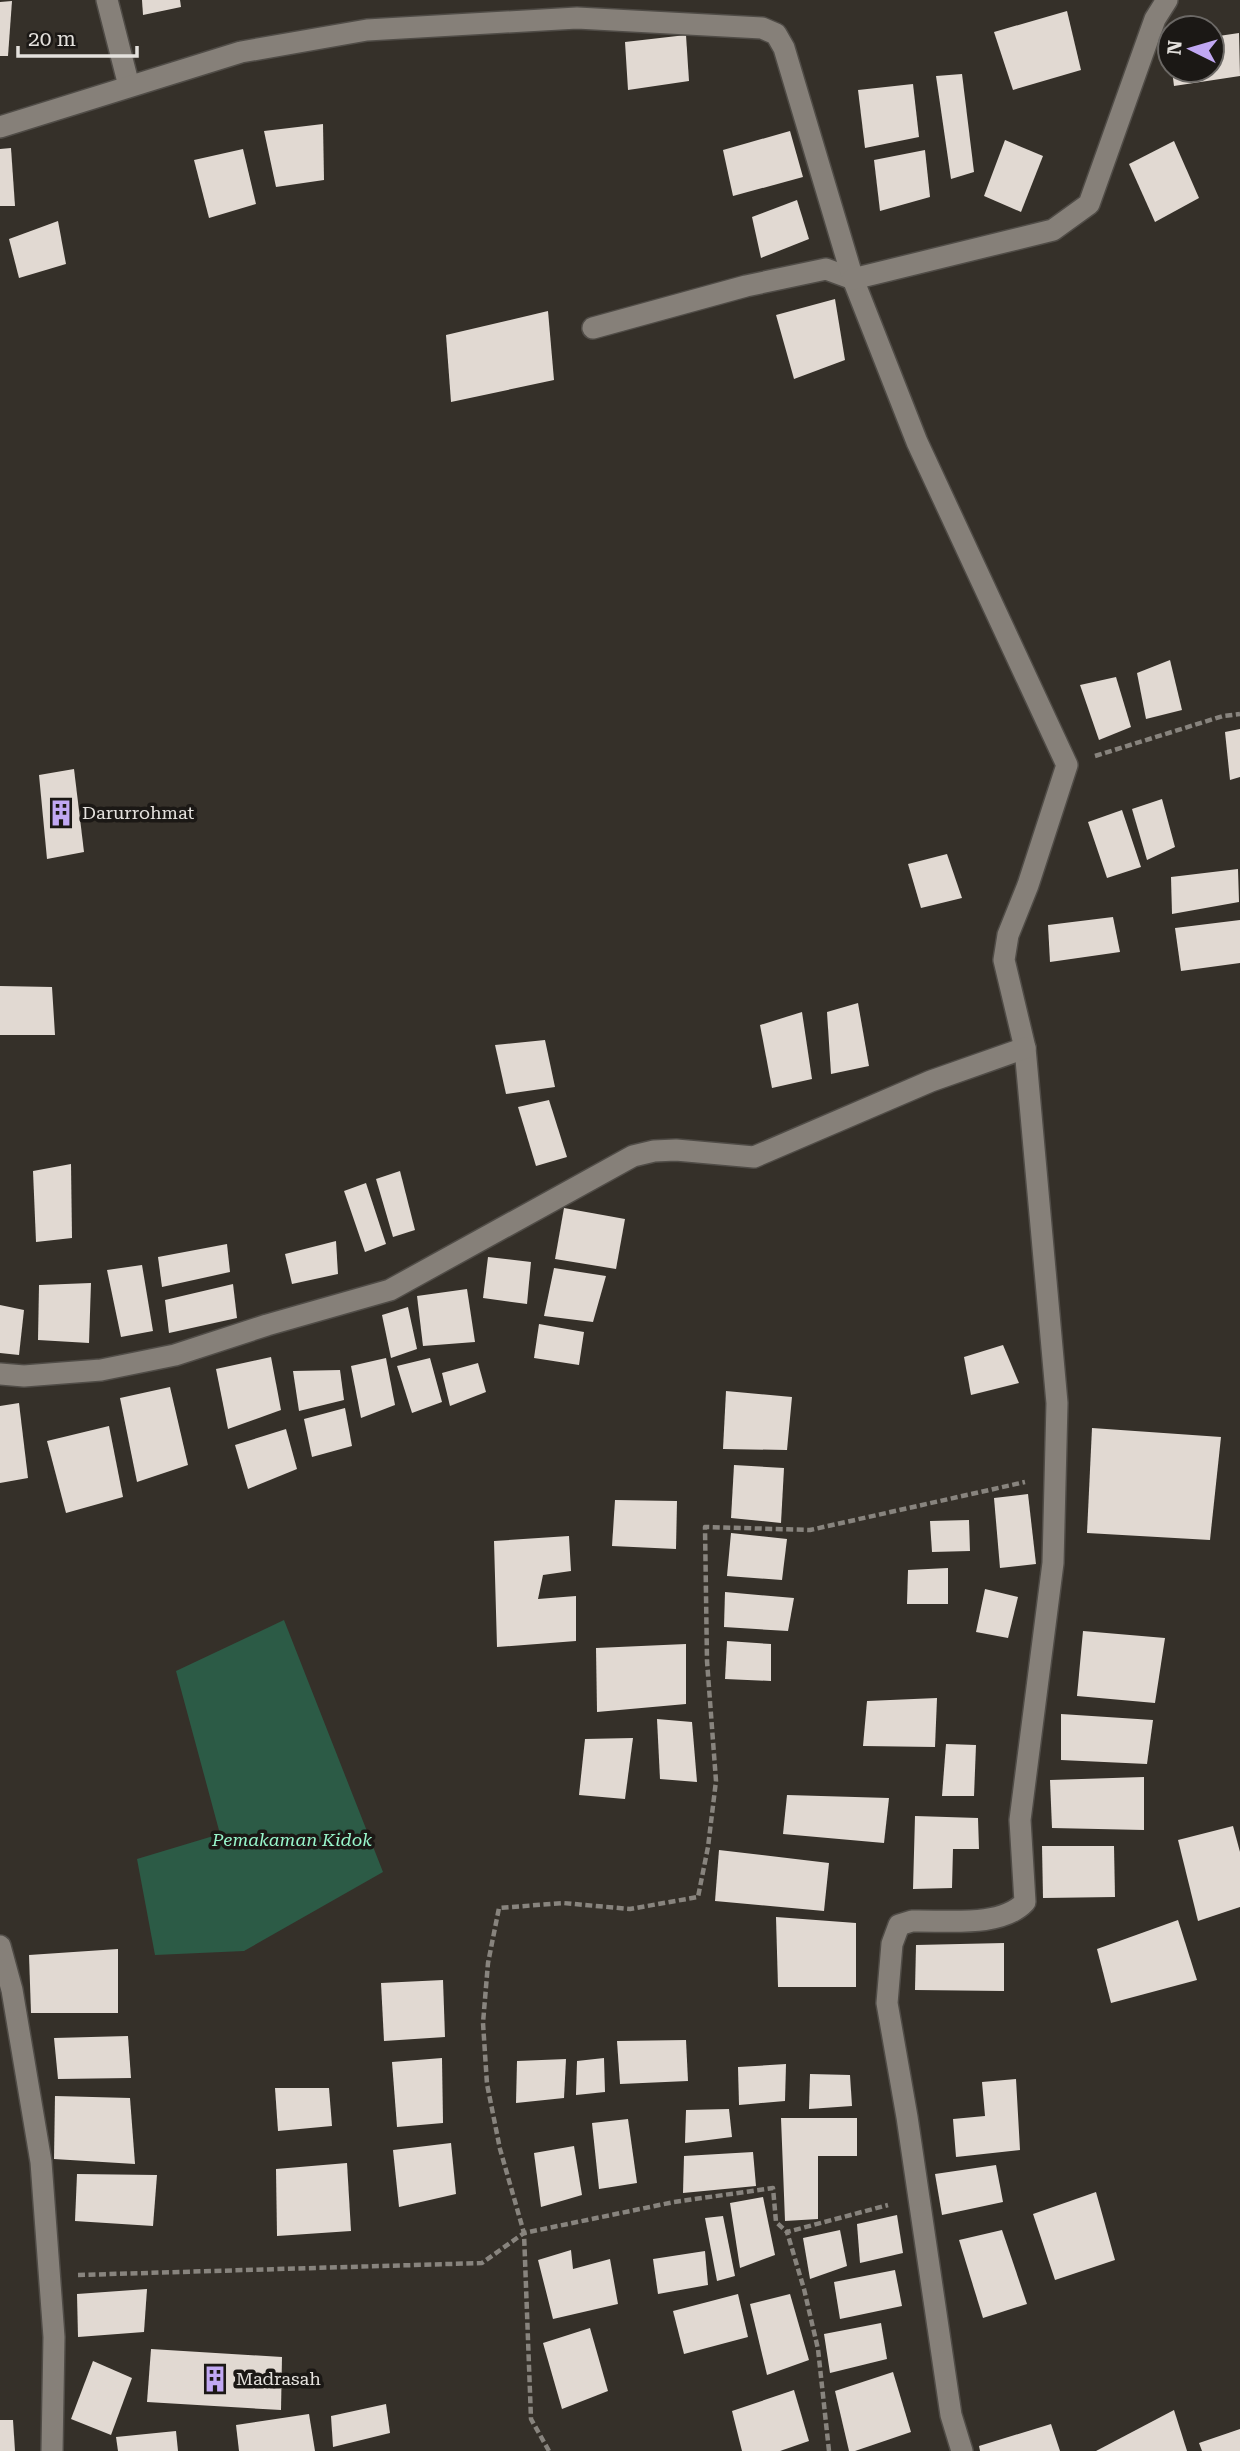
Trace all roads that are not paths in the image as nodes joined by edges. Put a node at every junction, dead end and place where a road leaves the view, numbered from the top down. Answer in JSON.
{"nodes":[{"id":1,"x":107,"y":0,"type":"edge"},
{"id":2,"x":1167,"y":0,"type":"edge"},
{"id":3,"x":130,"y":86,"type":"junction"},
{"id":4,"x":0,"y":127,"type":"edge"},
{"id":5,"x":853,"y":279,"type":"junction"},
{"id":6,"x":593,"y":328,"type":"dead end"},
{"id":7,"x":1025,"y":1048,"type":"junction"},
{"id":8,"x":0,"y":1374,"type":"edge"},
{"id":9,"x":0,"y":1946,"type":"edge"},
{"id":10,"x":52,"y":2451,"type":"edge"},
{"id":11,"x":962,"y":2451,"type":"edge"}],
"edges":[{"from":1,"to":3,"type":"street"},
{"from":2,"to":5,"type":"street"},
{"from":3,"to":4,"type":"street"},
{"from":3,"to":5,"type":"street"},
{"from":5,"to":6,"type":"street"},
{"from":5,"to":7,"type":"street"},
{"from":7,"to":8,"type":"street"},
{"from":7,"to":11,"type":"street"},
{"from":9,"to":10,"type":"street"}]}
